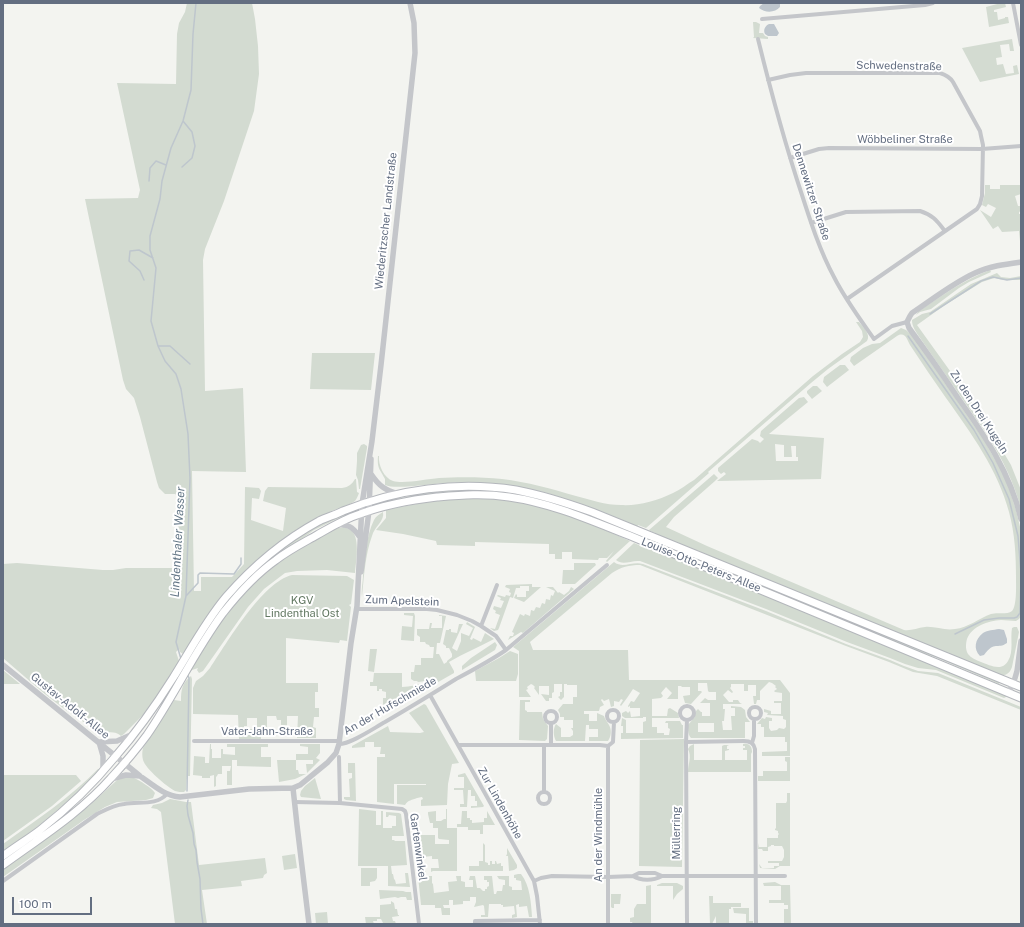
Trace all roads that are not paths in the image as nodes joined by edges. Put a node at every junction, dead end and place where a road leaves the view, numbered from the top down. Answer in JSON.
{"nodes":[{"id":1,"x":410,"y":3,"type":"edge"},
{"id":2,"x":877,"y":3,"type":"edge"},
{"id":3,"x":933,"y":3,"type":"edge"},
{"id":4,"x":1013,"y":3,"type":"edge"},
{"id":5,"x":878,"y":8,"type":"junction"},
{"id":6,"x":762,"y":19,"type":"dead end"},
{"id":7,"x":758,"y":39,"type":"dead end"},
{"id":8,"x":1021,"y":45,"type":"edge"},
{"id":9,"x":768,"y":80,"type":"junction"},
{"id":10,"x":1021,"y":146,"type":"edge"},
{"id":11,"x":982,"y":149,"type":"junction"},
{"id":12,"x":790,"y":158,"type":"junction"},
{"id":13,"x":811,"y":223,"type":"junction"},
{"id":14,"x":945,"y":231,"type":"junction"},
{"id":15,"x":1021,"y":262,"type":"edge"},
{"id":16,"x":847,"y":299,"type":"junction"},
{"id":17,"x":907,"y":322,"type":"junction"},
{"id":18,"x":372,"y":441,"type":"junction"},
{"id":19,"x":371,"y":474,"type":"junction"},
{"id":20,"x":398,"y":494,"type":"junction"},
{"id":21,"x":370,"y":502,"type":"junction"},
{"id":22,"x":362,"y":504,"type":"junction"},
{"id":23,"x":369,"y":511,"type":"junction"},
{"id":24,"x":361,"y":514,"type":"junction"},
{"id":25,"x":1021,"y":519,"type":"edge"},
{"id":26,"x":336,"y":524,"type":"junction"},
{"id":27,"x":359,"y":537,"type":"junction"},
{"id":28,"x":607,"y":564,"type":"dead end"},
{"id":29,"x":497,"y":585,"type":"dead end"},
{"id":30,"x":357,"y":606,"type":"junction"},
{"id":31,"x":481,"y":626,"type":"junction"},
{"id":32,"x":1021,"y":641,"type":"edge"},
{"id":33,"x":506,"y":650,"type":"junction"},
{"id":34,"x":3,"y":665,"type":"edge"},
{"id":35,"x":184,"y":667,"type":"junction"},
{"id":36,"x":1013,"y":684,"type":"junction"},
{"id":37,"x":1021,"y":687,"type":"edge"},
{"id":38,"x":1009,"y":693,"type":"junction"},
{"id":39,"x":430,"y":695,"type":"junction"},
{"id":40,"x":1021,"y":698,"type":"edge"},
{"id":41,"x":754,"y":719,"type":"dead end"},
{"id":42,"x":686,"y":720,"type":"dead end"},
{"id":43,"x":614,"y":722,"type":"dead end"},
{"id":44,"x":551,"y":723,"type":"dead end"},
{"id":45,"x":133,"y":734,"type":"junction"},
{"id":46,"x":194,"y":741,"type":"dead end"},
{"id":47,"x":99,"y":742,"type":"junction"},
{"id":48,"x":686,"y":742,"type":"junction"},
{"id":49,"x":339,"y":743,"type":"junction"},
{"id":50,"x":752,"y":743,"type":"junction"},
{"id":51,"x":458,"y":745,"type":"junction"},
{"id":52,"x":544,"y":745,"type":"junction"},
{"id":53,"x":551,"y":745,"type":"junction"},
{"id":54,"x":608,"y":746,"type":"junction"},
{"id":55,"x":116,"y":756,"type":"junction"},
{"id":56,"x":339,"y":757,"type":"dead end"},
{"id":57,"x":124,"y":763,"type":"junction"},
{"id":58,"x":103,"y":771,"type":"junction"},
{"id":59,"x":140,"y":776,"type":"junction"},
{"id":60,"x":110,"y":780,"type":"junction"},
{"id":61,"x":293,"y":788,"type":"junction"},
{"id":62,"x":544,"y":791,"type":"dead end"},
{"id":63,"x":167,"y":794,"type":"junction"},
{"id":64,"x":295,"y":802,"type":"junction"},
{"id":65,"x":340,"y":803,"type":"junction"},
{"id":66,"x":3,"y":856,"type":"edge"},
{"id":67,"x":3,"y":865,"type":"edge"},
{"id":68,"x":686,"y":876,"type":"junction"},
{"id":69,"x":756,"y":876,"type":"junction"},
{"id":70,"x":785,"y":876,"type":"dead end"},
{"id":71,"x":608,"y":877,"type":"junction"},
{"id":72,"x":3,"y":881,"type":"edge"},
{"id":73,"x":534,"y":881,"type":"junction"},
{"id":74,"x":540,"y":922,"type":"edge"},
{"id":75,"x":309,"y":924,"type":"edge"},
{"id":76,"x":419,"y":924,"type":"edge"},
{"id":77,"x":476,"y":924,"type":"edge"},
{"id":78,"x":608,"y":924,"type":"edge"},
{"id":79,"x":686,"y":924,"type":"edge"},
{"id":80,"x":756,"y":924,"type":"edge"}],
"edges":[{"from":1,"to":18,"type":"street","name":"Wiederitzscher Landstraße"},
{"from":2,"to":5,"type":"street"},
{"from":3,"to":5,"type":"street"},
{"from":4,"to":8,"type":"street"},
{"from":5,"to":6,"type":"street"},
{"from":7,"to":9,"type":"street","name":"Dennewitzer Straße"},
{"from":9,"to":11,"type":"street","name":"Schwedenstraße"},
{"from":9,"to":12,"type":"street","name":"Dennewitzer Straße"},
{"from":10,"to":11,"type":"street","name":"Wöbbeliner Straße"},
{"from":11,"to":12,"type":"street","name":"Wöbbeliner Straße"},
{"from":11,"to":14,"type":"street","name":"Schwedenstraße"},
{"from":12,"to":13,"type":"street","name":"Dennewitzer Straße"},
{"from":13,"to":14,"type":"street"},
{"from":13,"to":16,"type":"street","name":"Dennewitzer Straße"},
{"from":14,"to":16,"type":"street"},
{"from":15,"to":17,"type":"street"},
{"from":16,"to":17,"type":"street","name":"Dennewitzer Straße"},
{"from":17,"to":25,"type":"street","name":"Zu den Drei Kugeln"},
{"from":18,"to":19,"type":"street","name":"Wiederitzscher Landstraße"},
{"from":18,"to":22,"type":"street","name":"Wiederitzscher Landstraße"},
{"from":19,"to":20,"type":"street"},
{"from":19,"to":21,"type":"street","name":"Wiederitzscher Landstraße"},
{"from":20,"to":21,"type":"main road","name":"Louise-Otto-Peters-Allee"},
{"from":20,"to":36,"type":"main road","name":"Louise-Otto-Peters-Allee"},
{"from":21,"to":22,"type":"main road","name":"Louise-Otto-Peters-Allee"},
{"from":21,"to":23,"type":"street","name":"Wiederitzscher Landstraße"},
{"from":22,"to":24,"type":"street","name":"Wiederitzscher Landstraße"},
{"from":22,"to":35,"type":"main road","name":"Louise-Otto-Peters-Allee"},
{"from":23,"to":24,"type":"main road","name":"Louise-Otto-Peters-Allee"},
{"from":23,"to":30,"type":"street","name":"Wiederitzscher Landstraße"},
{"from":23,"to":38,"type":"main road","name":"Louise-Otto-Peters-Allee"},
{"from":24,"to":26,"type":"main road","name":"Louise-Otto-Peters-Allee"},
{"from":24,"to":27,"type":"street","name":"Wiederitzscher Landstraße"},
{"from":26,"to":27,"type":"street"},
{"from":26,"to":35,"type":"main road","name":"Louise-Otto-Peters-Allee"},
{"from":27,"to":30,"type":"street","name":"Wiederitzscher Landstraße"},
{"from":28,"to":33,"type":"street","name":"An der Hufschmiede"},
{"from":29,"to":31,"type":"street"},
{"from":30,"to":31,"type":"street","name":"Zum Apelstein"},
{"from":30,"to":49,"type":"street","name":"Wiederitzscher Landstraße"},
{"from":31,"to":33,"type":"street","name":"Zum Apelstein"},
{"from":32,"to":36,"type":"street"},
{"from":33,"to":39,"type":"street","name":"An der Hufschmiede"},
{"from":34,"to":47,"type":"street","name":"Gustav-Adolf-Allee"},
{"from":35,"to":45,"type":"main road"},
{"from":35,"to":57,"type":"main road"},
{"from":36,"to":37,"type":"main road","name":"Louise-Otto-Peters-Allee"},
{"from":36,"to":38,"type":"street"},
{"from":38,"to":40,"type":"main road","name":"Louise-Otto-Peters-Allee"},
{"from":39,"to":49,"type":"street","name":"An der Hufschmiede"},
{"from":39,"to":51,"type":"street","name":"Zur Lindenhöhe"},
{"from":41,"to":50,"type":"street"},
{"from":42,"to":48,"type":"street","name":"Müllerring"},
{"from":43,"to":54,"type":"street","name":"An der Windmühle"},
{"from":44,"to":53,"type":"street"},
{"from":45,"to":47,"type":"street"},
{"from":45,"to":55,"type":"main road"},
{"from":46,"to":49,"type":"street","name":"Vater-Jahn-Straße"},
{"from":47,"to":55,"type":"street","name":"Gustav-Adolf-Allee"},
{"from":47,"to":58,"type":"street"},
{"from":48,"to":50,"type":"street"},
{"from":48,"to":68,"type":"street","name":"Müllerring"},
{"from":49,"to":61,"type":"street","name":"An der Hufschmiede"},
{"from":50,"to":69,"type":"street"},
{"from":51,"to":52,"type":"street"},
{"from":51,"to":73,"type":"street","name":"Zur Lindenhöhe"},
{"from":52,"to":53,"type":"street"},
{"from":52,"to":62,"type":"street"},
{"from":53,"to":54,"type":"street"},
{"from":54,"to":71,"type":"street","name":"An der Windmühle"},
{"from":55,"to":57,"type":"street","name":"Gustav-Adolf-Allee"},
{"from":55,"to":58,"type":"main road"},
{"from":56,"to":65,"type":"street"},
{"from":57,"to":59,"type":"street"},
{"from":57,"to":60,"type":"main road"},
{"from":58,"to":66,"type":"main road"},
{"from":59,"to":60,"type":"street"},
{"from":59,"to":63,"type":"street"},
{"from":60,"to":67,"type":"main road"},
{"from":61,"to":63,"type":"street"},
{"from":61,"to":64,"type":"street"},
{"from":63,"to":72,"type":"street"},
{"from":64,"to":65,"type":"street","name":"Gartenwinkel"},
{"from":64,"to":75,"type":"street"},
{"from":65,"to":76,"type":"street","name":"Gartenwinkel"},
{"from":68,"to":69,"type":"street"},
{"from":68,"to":71,"type":"street"},
{"from":68,"to":79,"type":"street","name":"Müllerring"},
{"from":69,"to":70,"type":"street"},
{"from":69,"to":80,"type":"street"},
{"from":71,"to":73,"type":"street"},
{"from":71,"to":78,"type":"street","name":"An der Windmühle"},
{"from":73,"to":74,"type":"street","name":"Zur Lindenhöhe"},
{"from":74,"to":77,"type":"street"}]}
